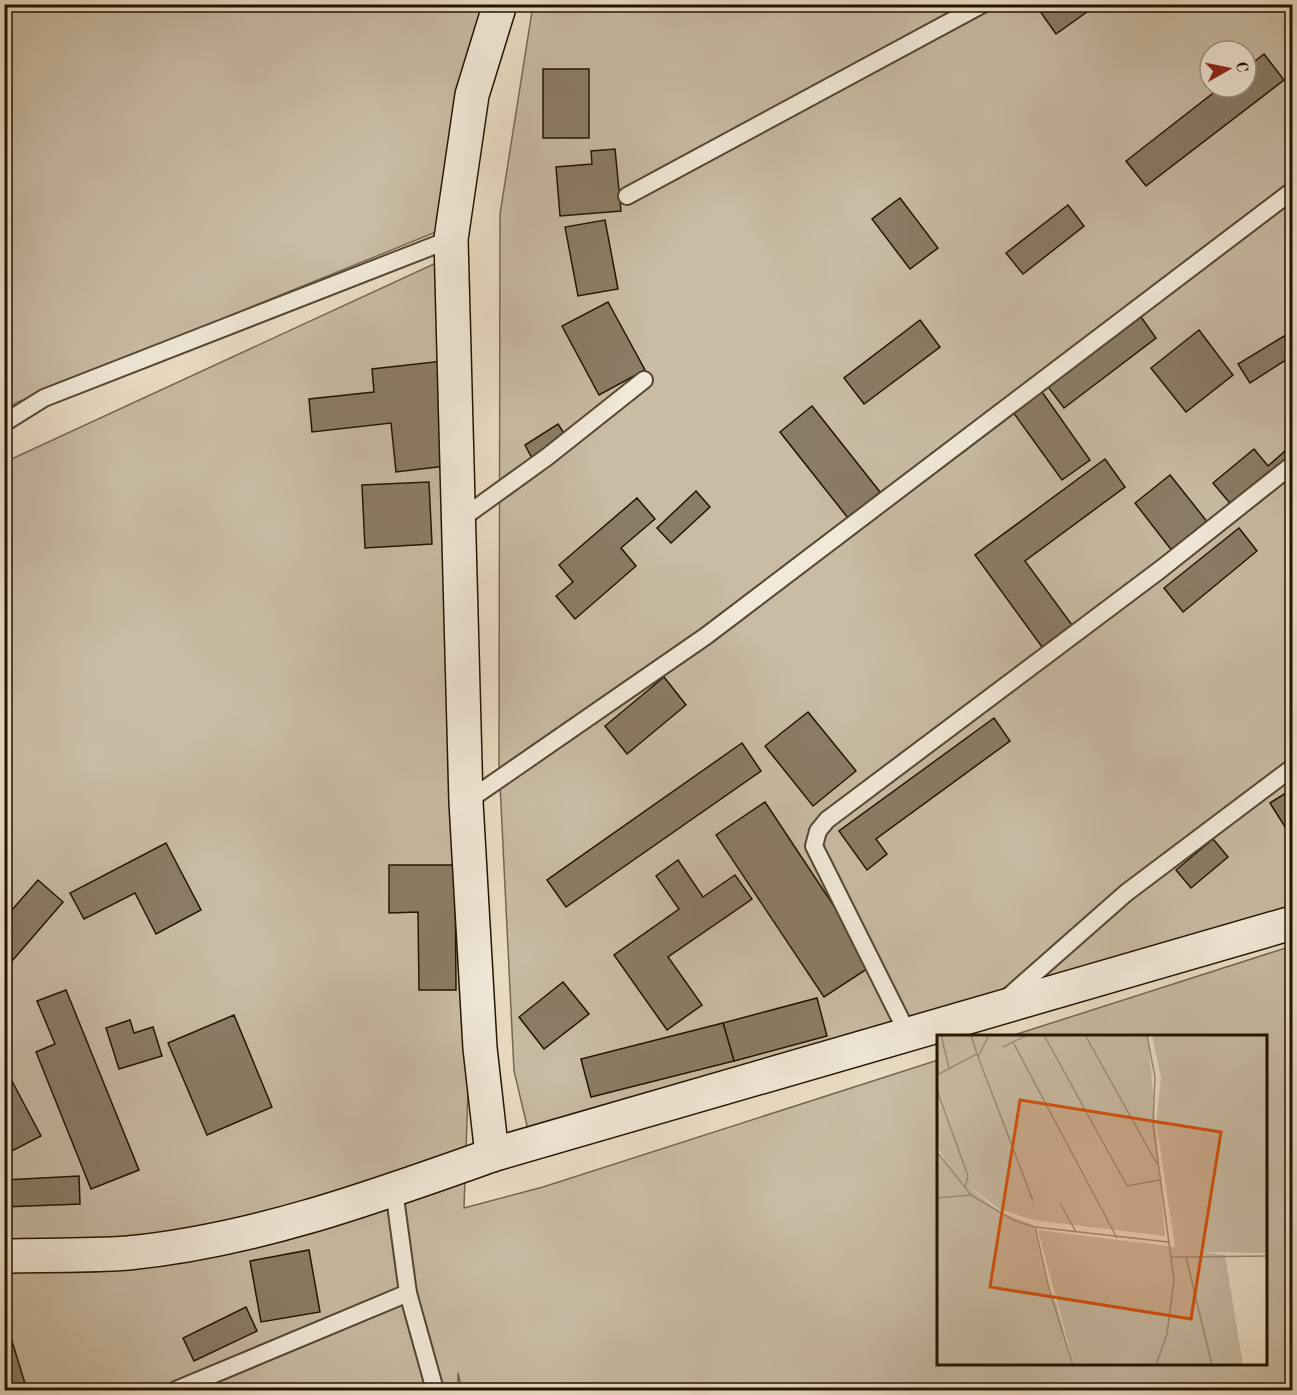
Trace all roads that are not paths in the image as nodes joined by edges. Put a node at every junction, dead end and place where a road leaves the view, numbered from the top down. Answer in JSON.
{"nodes":[{"id":1,"x":500,"y":4,"type":"edge"},
{"id":2,"x":983,"y":4,"type":"edge"},
{"id":3,"x":1293,"y":191,"type":"edge"},
{"id":4,"x":627,"y":196,"type":"dead end"},
{"id":5,"x":451,"y":239,"type":"junction"},
{"id":6,"x":644,"y":380,"type":"dead end"},
{"id":7,"x":4,"y":423,"type":"edge"},
{"id":8,"x":1293,"y":465,"type":"edge"},
{"id":9,"x":460,"y":519,"type":"junction"},
{"id":10,"x":1293,"y":768,"type":"edge"},
{"id":11,"x":466,"y":802,"type":"junction"},
{"id":12,"x":1293,"y":923,"type":"edge"},
{"id":13,"x":994,"y":1010,"type":"junction"},
{"id":14,"x":908,"y":1034,"type":"junction"},
{"id":15,"x":492,"y":1155,"type":"junction"},
{"id":16,"x":394,"y":1190,"type":"junction"},
{"id":17,"x":4,"y":1256,"type":"edge"},
{"id":18,"x":408,"y":1293,"type":"junction"},
{"id":19,"x":176,"y":1390,"type":"edge"},
{"id":20,"x":435,"y":1390,"type":"edge"}],
"edges":[{"from":1,"to":5,"type":"street"},
{"from":2,"to":4,"type":"lane"},
{"from":3,"to":11,"type":"lane"},
{"from":5,"to":7,"type":"lane"},
{"from":5,"to":9,"type":"street"},
{"from":6,"to":9,"type":"lane"},
{"from":8,"to":14,"type":"lane"},
{"from":9,"to":11,"type":"street"},
{"from":10,"to":13,"type":"lane"},
{"from":11,"to":15,"type":"street"},
{"from":12,"to":13,"type":"street"},
{"from":13,"to":14,"type":"street"},
{"from":14,"to":15,"type":"street"},
{"from":15,"to":16,"type":"street"},
{"from":16,"to":17,"type":"street"},
{"from":16,"to":18,"type":"lane"},
{"from":18,"to":19,"type":"lane"},
{"from":18,"to":20,"type":"lane"}]}
